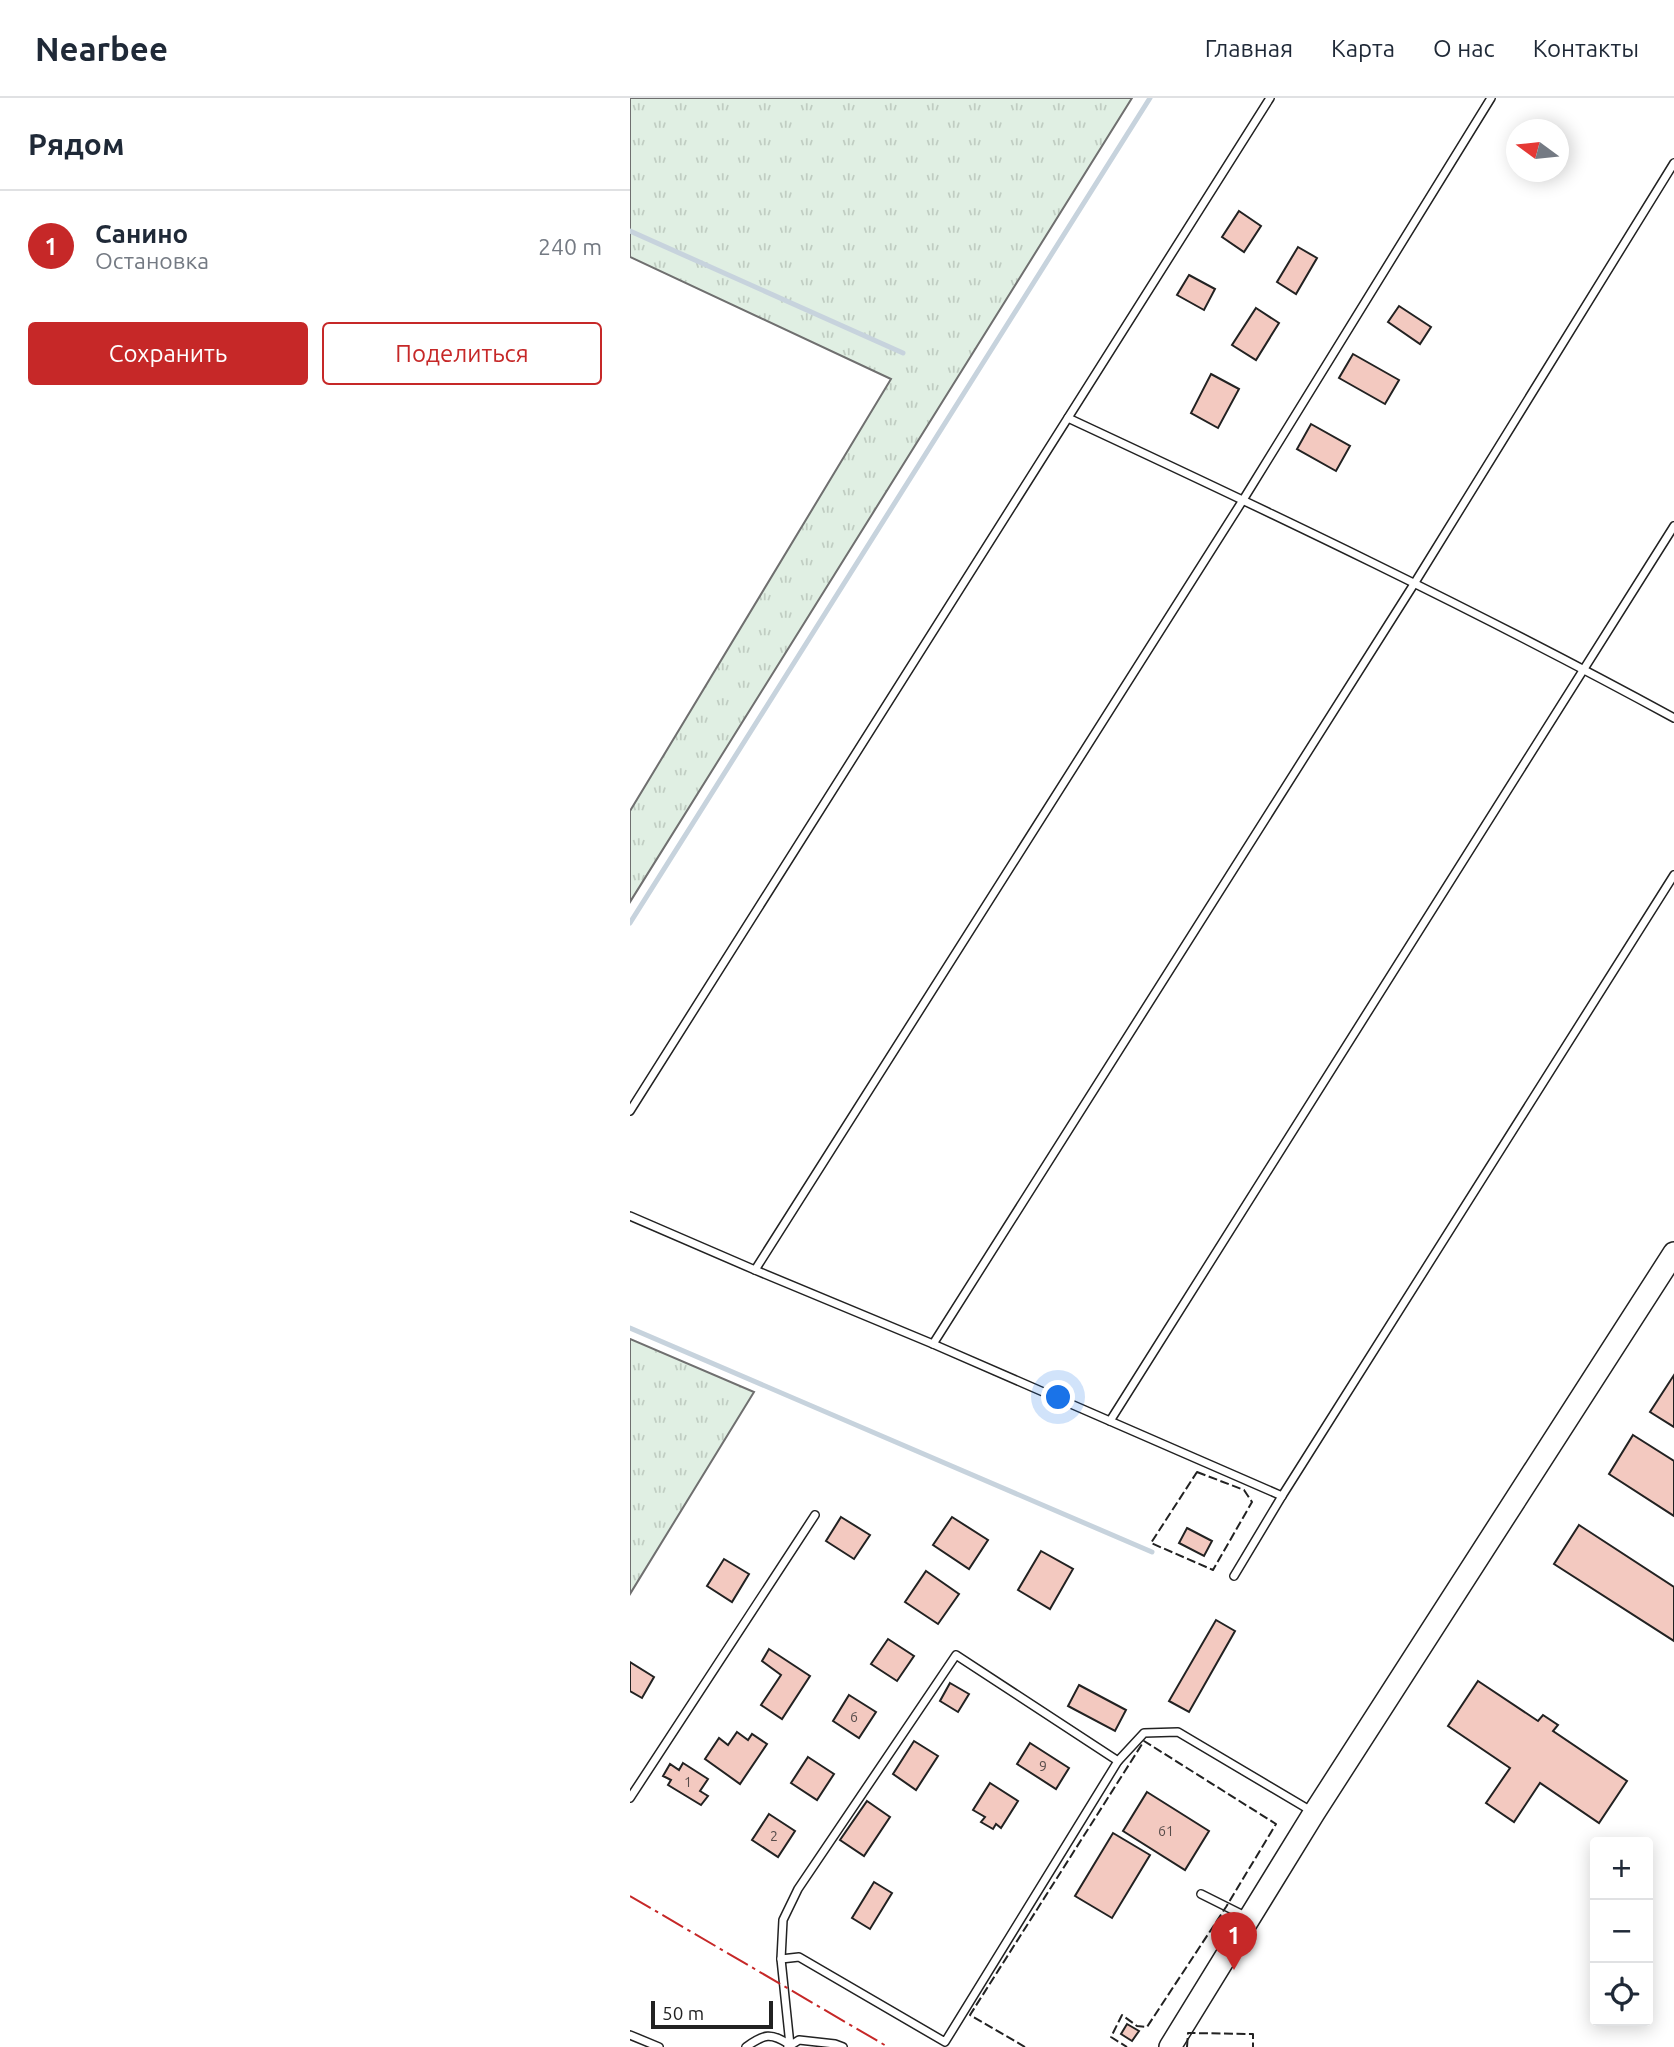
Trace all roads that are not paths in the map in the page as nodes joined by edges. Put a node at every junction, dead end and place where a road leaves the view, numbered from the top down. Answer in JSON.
{"nodes":[{"id":1,"x":1270,"y":98,"type":"edge"},
{"id":2,"x":1491,"y":98,"type":"edge"},
{"id":3,"x":1674,"y":163,"type":"edge"},
{"id":4,"x":1068,"y":418,"type":"junction"},
{"id":5,"x":1243,"y":500,"type":"junction"},
{"id":6,"x":1674,"y":526,"type":"edge"},
{"id":7,"x":1414,"y":584,"type":"junction"},
{"id":8,"x":1584,"y":669,"type":"junction"},
{"id":9,"x":1674,"y":718,"type":"edge"},
{"id":10,"x":1674,"y":875,"type":"edge"},
{"id":11,"x":630,"y":1111,"type":"edge"},
{"id":12,"x":630,"y":1216,"type":"edge"},
{"id":13,"x":1674,"y":1253,"type":"edge"},
{"id":14,"x":755,"y":1270,"type":"junction"},
{"id":15,"x":933,"y":1344,"type":"junction"},
{"id":16,"x":1110,"y":1422,"type":"junction"},
{"id":17,"x":1282,"y":1496,"type":"junction"},
{"id":18,"x":815,"y":1515,"type":"dead end"},
{"id":19,"x":1234,"y":1576,"type":"dead end"},
{"id":20,"x":1118,"y":1761,"type":"junction"},
{"id":21,"x":630,"y":1798,"type":"edge"},
{"id":22,"x":1314,"y":1813,"type":"junction"},
{"id":23,"x":1201,"y":1894,"type":"dead end"},
{"id":24,"x":1250,"y":1919,"type":"junction"},
{"id":25,"x":781,"y":1959,"type":"junction"},
{"id":26,"x":630,"y":2035,"type":"edge"},
{"id":27,"x":789,"y":2046,"type":"edge"},
{"id":28,"x":659,"y":2047,"type":"edge"},
{"id":29,"x":746,"y":2047,"type":"edge"},
{"id":30,"x":843,"y":2047,"type":"edge"},
{"id":31,"x":1170,"y":2047,"type":"edge"}],
"edges":[{"from":1,"to":4,"type":"lane"},
{"from":2,"to":5,"type":"lane"},
{"from":3,"to":7,"type":"lane"},
{"from":4,"to":5,"type":"lane"},
{"from":4,"to":11,"type":"lane"},
{"from":5,"to":7,"type":"lane"},
{"from":5,"to":14,"type":"lane"},
{"from":6,"to":8,"type":"lane"},
{"from":7,"to":8,"type":"lane"},
{"from":7,"to":15,"type":"lane"},
{"from":8,"to":9,"type":"lane"},
{"from":8,"to":16,"type":"lane"},
{"from":10,"to":17,"type":"lane"},
{"from":12,"to":14,"type":"lane"},
{"from":13,"to":22,"type":"street"},
{"from":14,"to":15,"type":"lane"},
{"from":15,"to":16,"type":"lane"},
{"from":16,"to":17,"type":"lane"},
{"from":17,"to":19,"type":"lane"},
{"from":18,"to":21,"type":"lane"},
{"from":20,"to":22,"type":"lane"},
{"from":20,"to":25,"type":"lane"},
{"from":20,"to":25,"type":"lane"},
{"from":22,"to":24,"type":"street"},
{"from":23,"to":24,"type":"lane"},
{"from":24,"to":31,"type":"street"},
{"from":25,"to":27,"type":"lane"},
{"from":26,"to":28,"type":"lane"},
{"from":27,"to":29,"type":"lane"},
{"from":27,"to":30,"type":"lane"}]}
